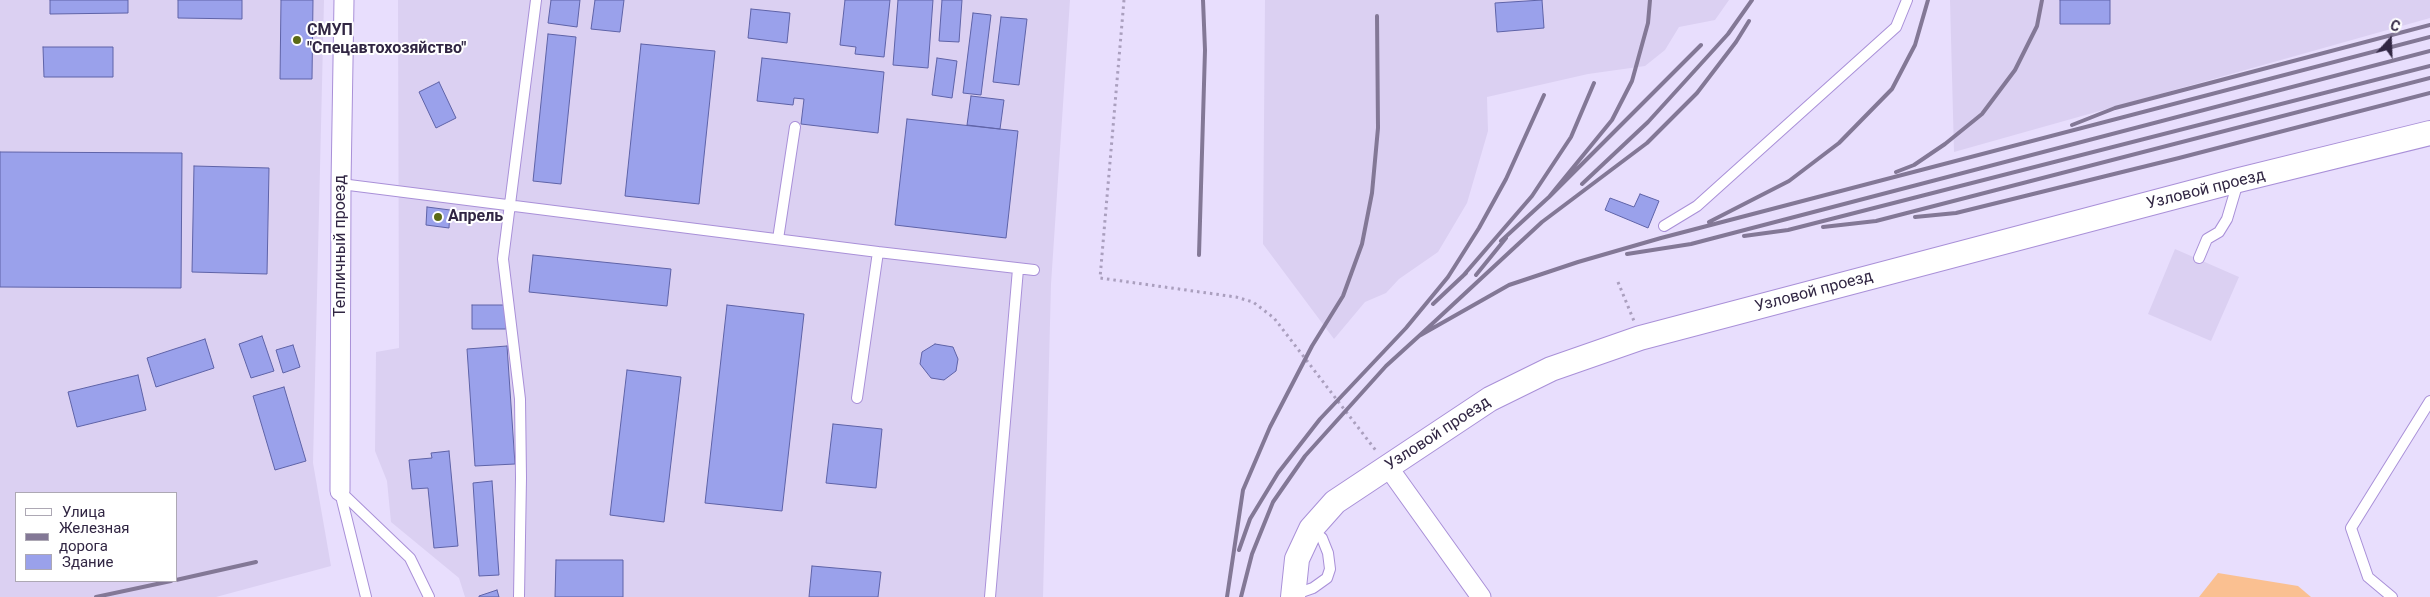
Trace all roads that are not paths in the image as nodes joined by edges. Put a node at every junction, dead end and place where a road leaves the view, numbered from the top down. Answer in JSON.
{"nodes":[{"id":1,"x":344,"y":0,"type":"edge"},
{"id":2,"x":536,"y":0,"type":"edge"},
{"id":3,"x":1907,"y":0,"type":"edge"},
{"id":4,"x":795,"y":127,"type":"dead end"},
{"id":5,"x":2430,"y":133,"type":"edge"},
{"id":6,"x":2430,"y":148,"type":"edge"},
{"id":7,"x":2338,"y":157,"type":"junction"},
{"id":8,"x":2239,"y":180,"type":"junction"},
{"id":9,"x":341,"y":184,"type":"junction"},
{"id":10,"x":509,"y":205,"type":"junction"},
{"id":11,"x":1664,"y":226,"type":"dead end"},
{"id":12,"x":778,"y":239,"type":"junction"},
{"id":13,"x":878,"y":252,"type":"junction"},
{"id":14,"x":2199,"y":258,"type":"dead end"},
{"id":15,"x":1018,"y":269,"type":"junction"},
{"id":16,"x":1034,"y":270,"type":"dead end"},
{"id":17,"x":857,"y":398,"type":"dead end"},
{"id":18,"x":2430,"y":401,"type":"edge"},
{"id":19,"x":1388,"y":467,"type":"junction"},
{"id":20,"x":340,"y":491,"type":"junction"},
{"id":21,"x":1311,"y":529,"type":"junction"},
{"id":22,"x":1293,"y":596,"type":"edge"},
{"id":23,"x":366,"y":597,"type":"edge"},
{"id":24,"x":429,"y":597,"type":"edge"},
{"id":25,"x":519,"y":597,"type":"edge"},
{"id":26,"x":990,"y":597,"type":"edge"},
{"id":27,"x":1481,"y":597,"type":"edge"},
{"id":28,"x":2392,"y":597,"type":"edge"}],
"edges":[{"from":1,"to":9,"type":"street","name":"Тепличный проезд"},
{"from":2,"to":10,"type":"lane"},
{"from":3,"to":11,"type":"lane"},
{"from":4,"to":12,"type":"lane"},
{"from":5,"to":7,"type":"street","name":"Узловой проезд"},
{"from":6,"to":7,"type":"street"},
{"from":7,"to":8,"type":"street","name":"Узловой проезд"},
{"from":8,"to":14,"type":"lane"},
{"from":8,"to":19,"type":"street","name":"Узловой проезд"},
{"from":9,"to":10,"type":"lane"},
{"from":9,"to":20,"type":"street","name":"Тепличный проезд"},
{"from":10,"to":12,"type":"lane"},
{"from":10,"to":25,"type":"lane"},
{"from":12,"to":13,"type":"lane"},
{"from":13,"to":15,"type":"lane"},
{"from":13,"to":17,"type":"lane"},
{"from":15,"to":16,"type":"lane"},
{"from":15,"to":26,"type":"lane"},
{"from":18,"to":28,"type":"lane"},
{"from":19,"to":21,"type":"street","name":"Узловой проезд"},
{"from":19,"to":27,"type":"street"},
{"from":20,"to":23,"type":"lane"},
{"from":20,"to":24,"type":"lane"},
{"from":21,"to":22,"type":"street","name":"Узловой проезд"},
{"from":21,"to":22,"type":"lane"}]}
